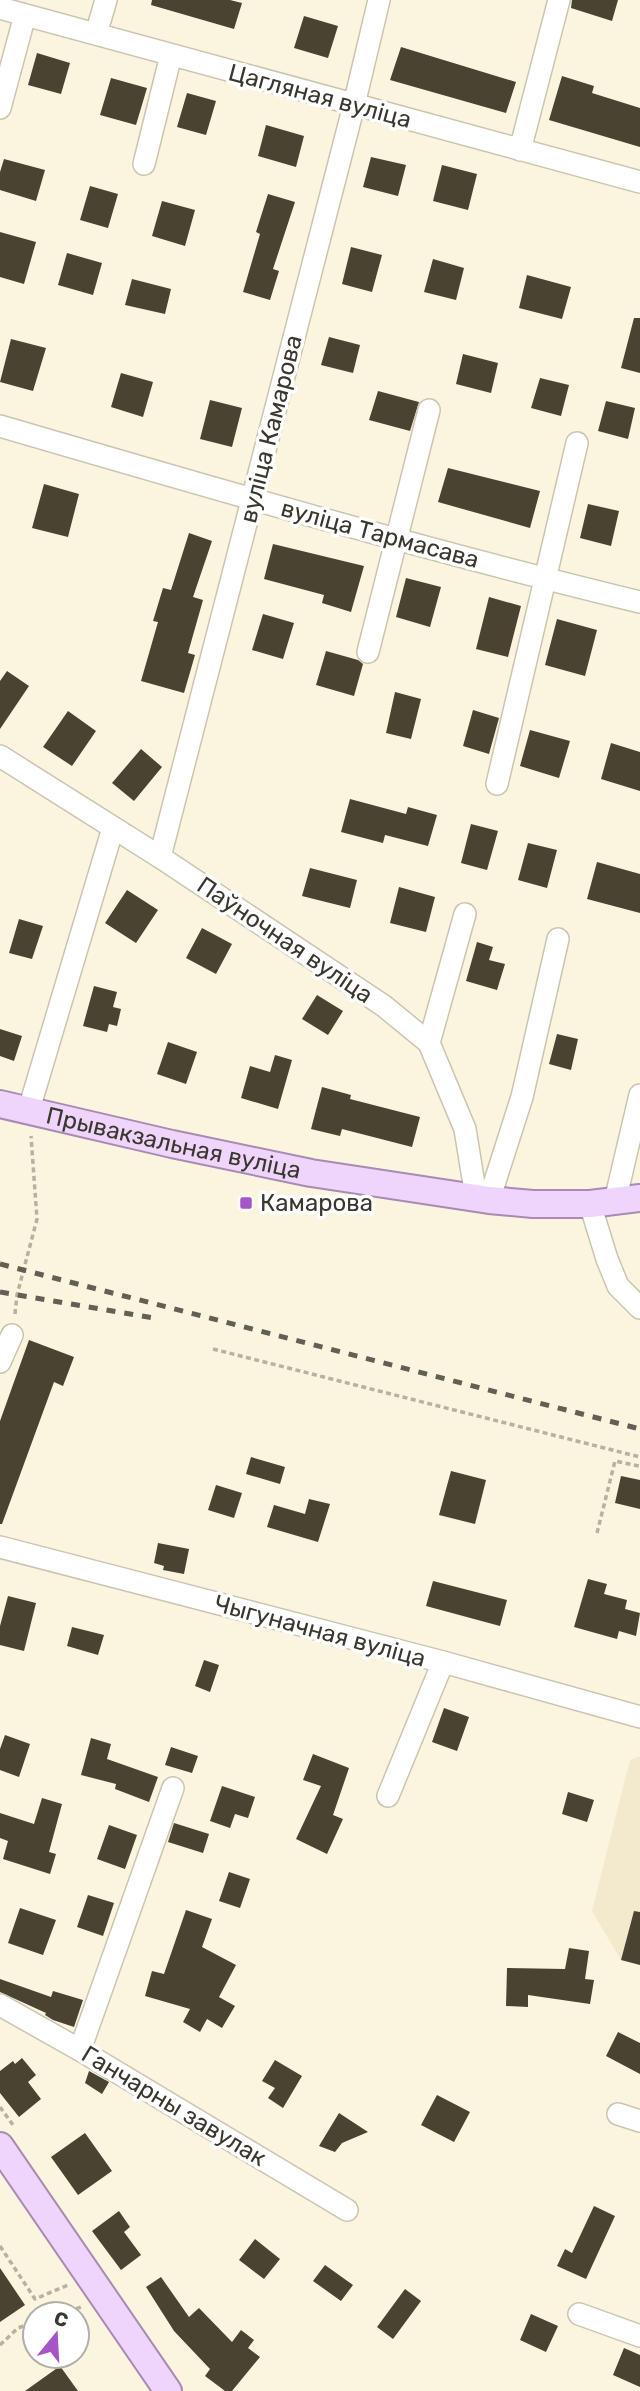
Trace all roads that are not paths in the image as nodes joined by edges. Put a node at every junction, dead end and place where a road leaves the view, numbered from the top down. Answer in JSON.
{"nodes":[{"id":1,"x":106,"y":0,"type":"edge"},
{"id":2,"x":379,"y":0,"type":"edge"},
{"id":3,"x":559,"y":0,"type":"edge"},
{"id":4,"x":0,"y":8,"type":"edge"},
{"id":5,"x":25,"y":15,"type":"junction"},
{"id":6,"x":96,"y":34,"type":"junction"},
{"id":7,"x":171,"y":55,"type":"junction"},
{"id":8,"x":354,"y":105,"type":"junction"},
{"id":9,"x":0,"y":108,"type":"edge"},
{"id":10,"x":520,"y":150,"type":"junction"},
{"id":11,"x":144,"y":164,"type":"dead end"},
{"id":12,"x":640,"y":182,"type":"edge"},
{"id":13,"x":429,"y":410,"type":"dead end"},
{"id":14,"x":0,"y":426,"type":"edge"},
{"id":15,"x":577,"y":443,"type":"dead end"},
{"id":16,"x":252,"y":499,"type":"junction"},
{"id":17,"x":397,"y":539,"type":"junction"},
{"id":18,"x":545,"y":579,"type":"junction"},
{"id":19,"x":640,"y":602,"type":"edge"},
{"id":20,"x":368,"y":652,"type":"dead end"},
{"id":21,"x":0,"y":755,"type":"edge"},
{"id":22,"x":497,"y":784,"type":"dead end"},
{"id":23,"x":113,"y":828,"type":"junction"},
{"id":24,"x":160,"y":857,"type":"junction"},
{"id":25,"x":465,"y":914,"type":"dead end"},
{"id":26,"x":558,"y":939,"type":"dead end"},
{"id":27,"x":429,"y":1044,"type":"junction"},
{"id":28,"x":640,"y":1096,"type":"edge"},
{"id":29,"x":0,"y":1104,"type":"edge"},
{"id":30,"x":29,"y":1110,"type":"junction"},
{"id":31,"x":482,"y":1199,"type":"junction"},
{"id":32,"x":615,"y":1201,"type":"edge"},
{"id":33,"x":640,"y":1308,"type":"edge"},
{"id":34,"x":12,"y":1335,"type":"road end"},
{"id":35,"x":0,"y":1362,"type":"edge"},
{"id":36,"x":0,"y":1547,"type":"edge"},
{"id":37,"x":443,"y":1662,"type":"junction"},
{"id":38,"x":640,"y":1717,"type":"edge"},
{"id":39,"x":173,"y":1788,"type":"dead end"},
{"id":40,"x":388,"y":1796,"type":"dead end"},
{"id":41,"x":0,"y":2006,"type":"edge"},
{"id":42,"x":80,"y":2050,"type":"junction"},
{"id":43,"x":618,"y":2114,"type":"dead end"},
{"id":44,"x":640,"y":2121,"type":"edge"},
{"id":45,"x":0,"y":2146,"type":"edge"},
{"id":46,"x":347,"y":2210,"type":"dead end"},
{"id":47,"x":579,"y":2314,"type":"dead end"},
{"id":48,"x":640,"y":2336,"type":"edge"},
{"id":49,"x":168,"y":2391,"type":"edge"}],
"edges":[{"from":1,"to":6,"type":"street"},
{"from":2,"to":8,"type":"street","name":"вуліца Камарова"},
{"from":3,"to":10,"type":"street"},
{"from":4,"to":5,"type":"street","name":"Цагляная вуліца"},
{"from":5,"to":6,"type":"street","name":"Цагляная вуліца"},
{"from":5,"to":9,"type":"street"},
{"from":6,"to":7,"type":"street","name":"Цагляная вуліца"},
{"from":7,"to":8,"type":"street","name":"Цагляная вуліца"},
{"from":7,"to":11,"type":"street"},
{"from":8,"to":10,"type":"street","name":"Цагляная вуліца"},
{"from":8,"to":16,"type":"street","name":"вуліца Камарова"},
{"from":10,"to":12,"type":"street","name":"Цагляная вуліца"},
{"from":13,"to":17,"type":"street"},
{"from":14,"to":16,"type":"street","name":"вуліца Тармасава"},
{"from":15,"to":18,"type":"street"},
{"from":16,"to":17,"type":"street","name":"вуліца Тармасава"},
{"from":16,"to":24,"type":"street","name":"вуліца Камарова"},
{"from":17,"to":18,"type":"street","name":"вуліца Тармасава"},
{"from":17,"to":20,"type":"street"},
{"from":18,"to":19,"type":"street","name":"вуліца Тармасава"},
{"from":18,"to":22,"type":"street"},
{"from":21,"to":23,"type":"street","name":"Паўночная вуліца"},
{"from":23,"to":24,"type":"street","name":"Паўночная вуліца"},
{"from":23,"to":30,"type":"street"},
{"from":24,"to":27,"type":"street","name":"Паўночная вуліца"},
{"from":25,"to":27,"type":"street"},
{"from":26,"to":31,"type":"street"},
{"from":27,"to":31,"type":"street","name":"Паўночная вуліца"},
{"from":28,"to":32,"type":"street"},
{"from":29,"to":30,"type":"main road","name":"Прывакзальная вуліца"},
{"from":30,"to":31,"type":"main road","name":"Прывакзальная вуліца"},
{"from":31,"to":32,"type":"main road","name":"Прывакзальная вуліца"},
{"from":32,"to":33,"type":"street"},
{"from":34,"to":35,"type":"street"},
{"from":36,"to":37,"type":"street","name":"Чыгуначная вуліца"},
{"from":37,"to":38,"type":"street","name":"Чыгуначная вуліца"},
{"from":37,"to":40,"type":"street"},
{"from":39,"to":42,"type":"street"},
{"from":41,"to":42,"type":"street","name":"Ганчарны завулак"},
{"from":42,"to":46,"type":"street","name":"Ганчарны завулак"},
{"from":43,"to":44,"type":"street"},
{"from":45,"to":49,"type":"main road"},
{"from":47,"to":48,"type":"street"}]}
